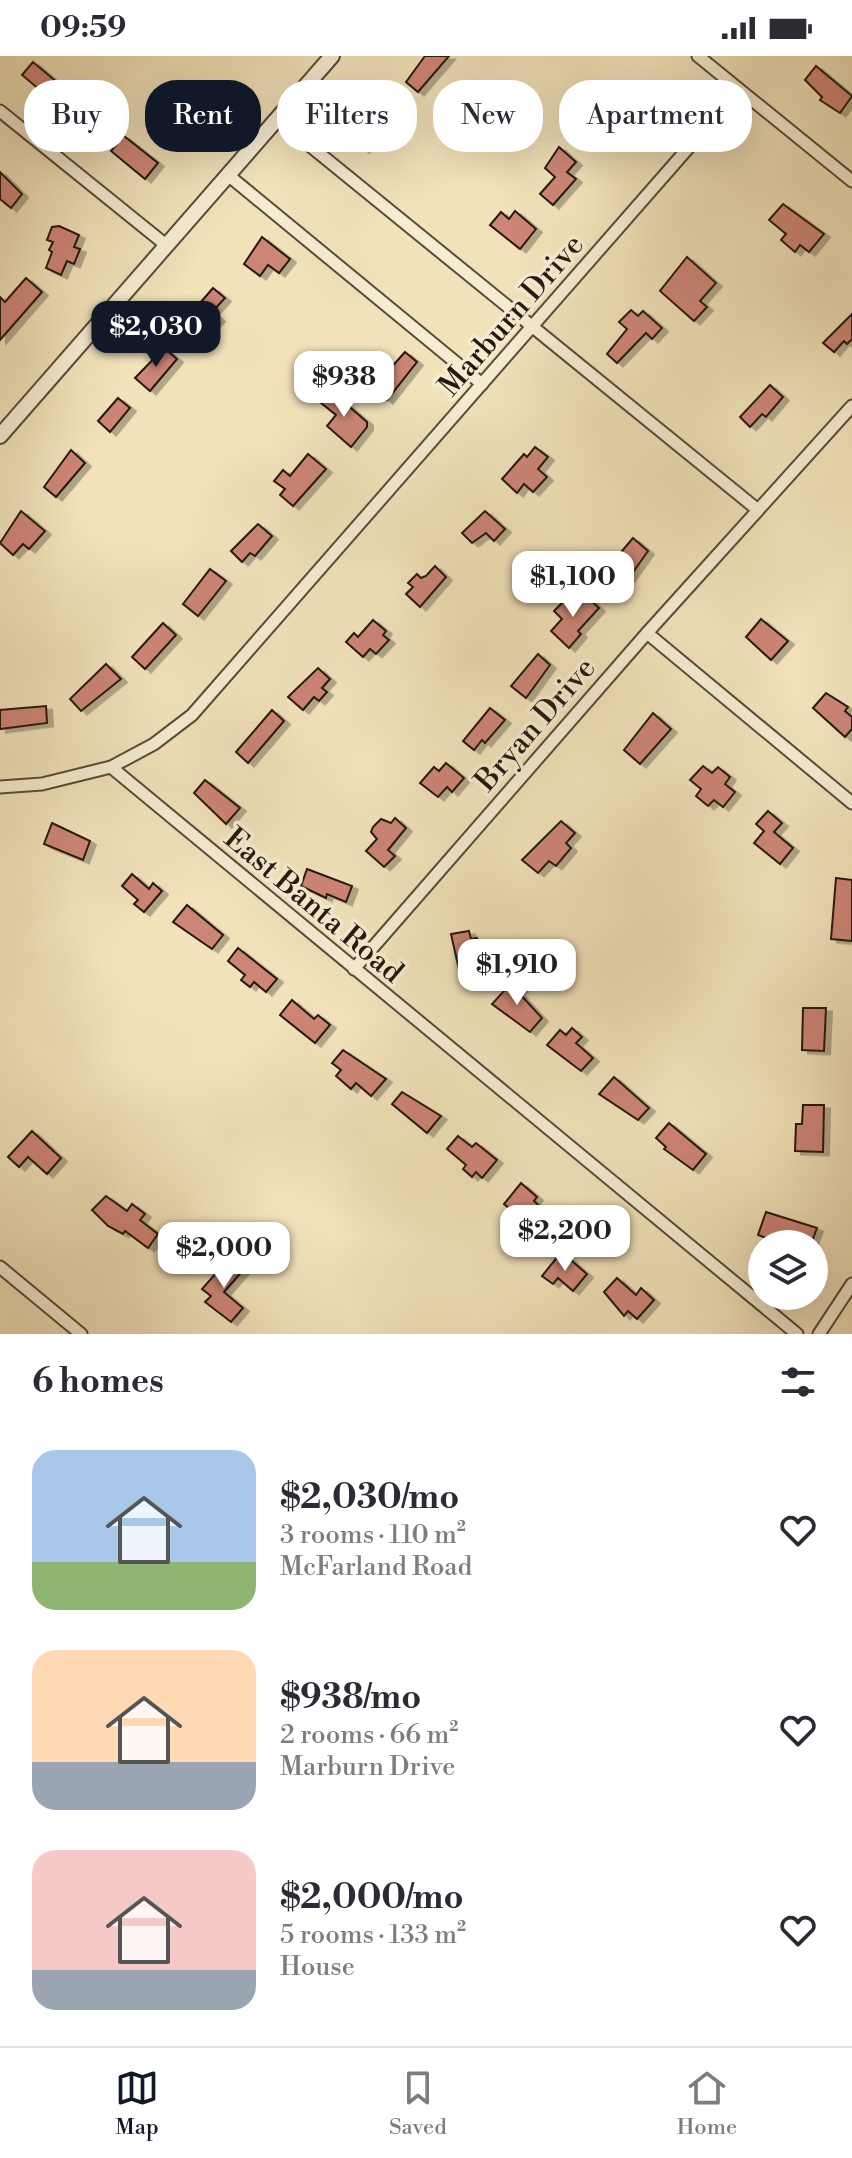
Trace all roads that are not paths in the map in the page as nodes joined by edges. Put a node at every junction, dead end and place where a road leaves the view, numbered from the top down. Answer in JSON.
{"nodes":[{"id":1,"x":332,"y":56,"type":"edge"},
{"id":2,"x":698,"y":56,"type":"edge"},
{"id":3,"x":311,"y":80,"type":"edge"},
{"id":4,"x":727,"y":80,"type":"edge"},
{"id":5,"x":752,"y":100,"type":"edge"},
{"id":6,"x":0,"y":111,"type":"edge"},
{"id":7,"x":277,"y":119,"type":"edge"},
{"id":8,"x":318,"y":152,"type":"edge"},
{"id":9,"x":685,"y":152,"type":"edge"},
{"id":10,"x":228,"y":175,"type":"junction"},
{"id":11,"x":852,"y":181,"type":"edge"},
{"id":12,"x":166,"y":245,"type":"junction"},
{"id":13,"x":533,"y":325,"type":"junction"},
{"id":14,"x":482,"y":384,"type":"junction"},
{"id":15,"x":852,"y":406,"type":"edge"},
{"id":16,"x":0,"y":436,"type":"edge"},
{"id":17,"x":758,"y":510,"type":"junction"},
{"id":18,"x":647,"y":633,"type":"junction"},
{"id":19,"x":111,"y":767,"type":"junction"},
{"id":20,"x":0,"y":787,"type":"edge"},
{"id":21,"x":852,"y":803,"type":"edge"},
{"id":22,"x":354,"y":969,"type":"junction"},
{"id":23,"x":0,"y":1267,"type":"edge"},
{"id":24,"x":852,"y":1284,"type":"edge"},
{"id":25,"x":81,"y":1334,"type":"edge"},
{"id":26,"x":797,"y":1334,"type":"edge"},
{"id":27,"x":819,"y":1334,"type":"edge"}],
"edges":[{"from":1,"to":3,"type":"street"},
{"from":2,"to":4,"type":"street"},
{"from":5,"to":11,"type":"street"},
{"from":6,"to":12,"type":"street"},
{"from":7,"to":10,"type":"street"},
{"from":8,"to":13,"type":"street"},
{"from":9,"to":13,"type":"street","name":"Marburn Drive"},
{"from":10,"to":12,"type":"street"},
{"from":10,"to":14,"type":"street"},
{"from":12,"to":16,"type":"street"},
{"from":13,"to":14,"type":"street","name":"Marburn Drive"},
{"from":13,"to":17,"type":"street"},
{"from":14,"to":19,"type":"street","name":"Marburn Drive"},
{"from":15,"to":17,"type":"street","name":"Bryan Drive"},
{"from":17,"to":18,"type":"street","name":"Bryan Drive"},
{"from":18,"to":21,"type":"street"},
{"from":18,"to":22,"type":"street","name":"Bryan Drive"},
{"from":19,"to":20,"type":"street"},
{"from":19,"to":22,"type":"street","name":"East Banta Road"},
{"from":22,"to":26,"type":"street","name":"East Banta Road"},
{"from":23,"to":25,"type":"street"},
{"from":24,"to":27,"type":"street"}]}
